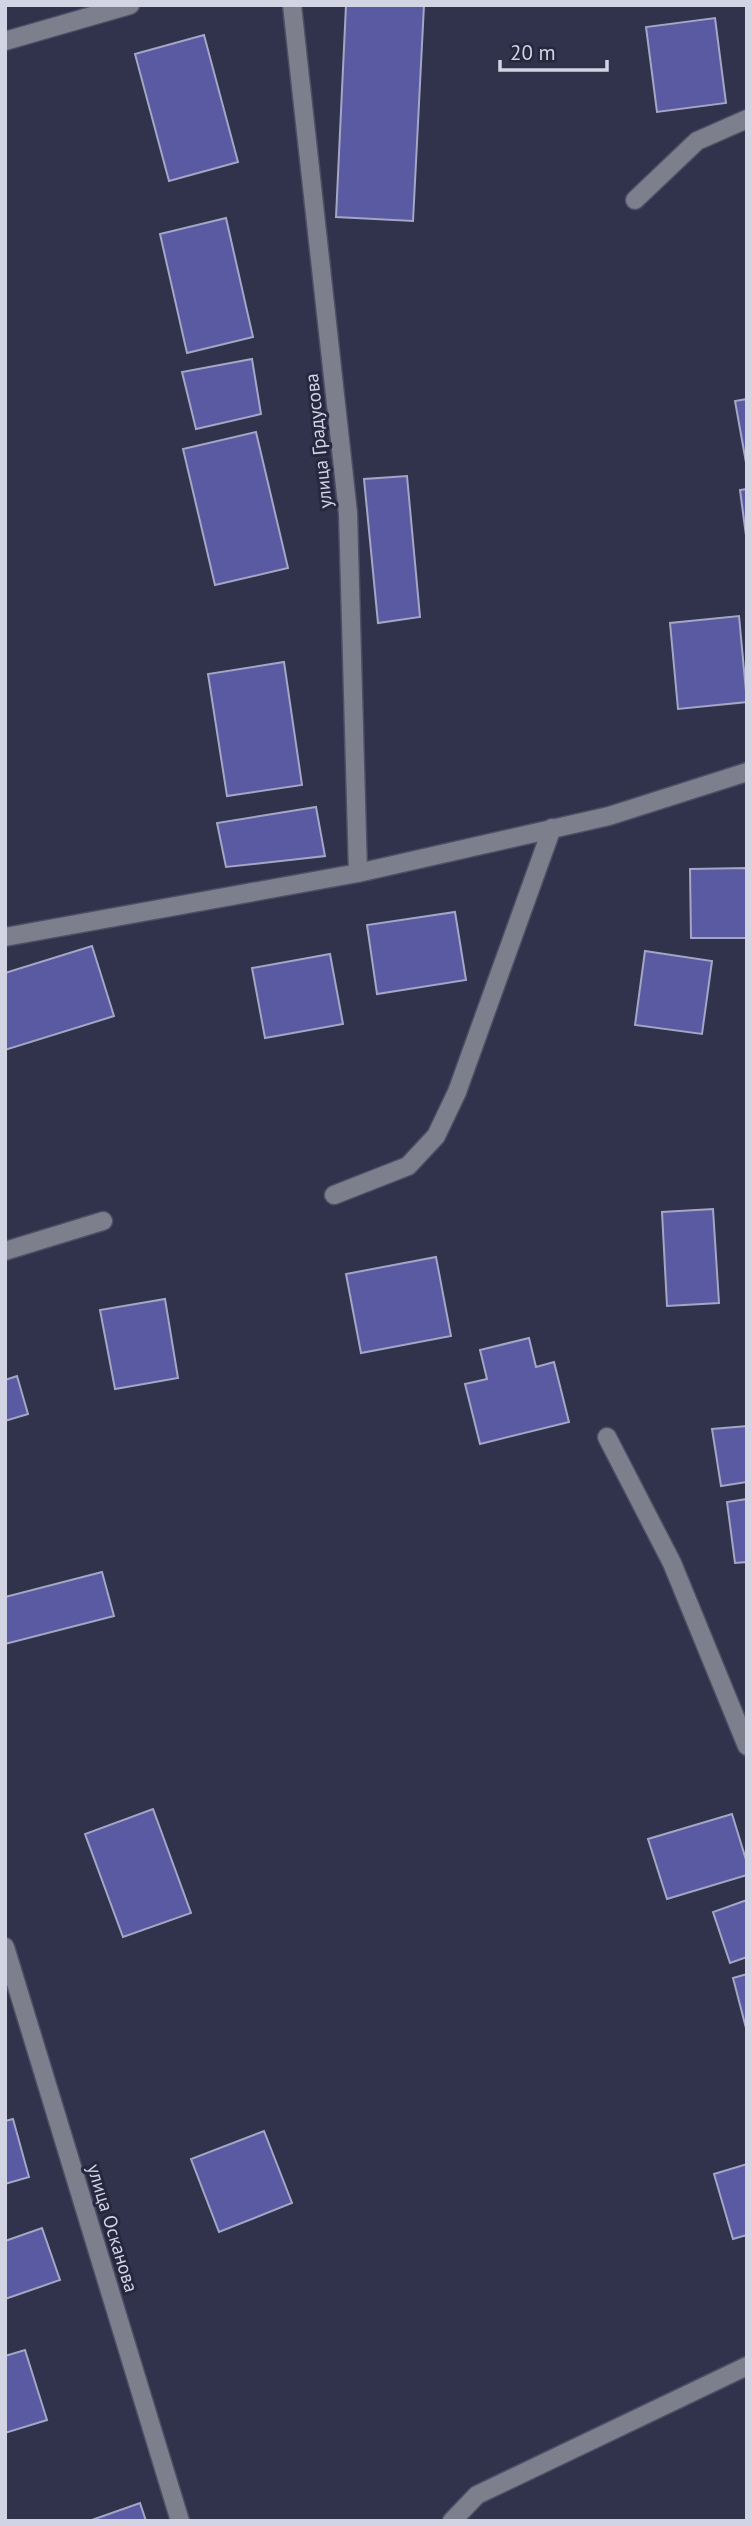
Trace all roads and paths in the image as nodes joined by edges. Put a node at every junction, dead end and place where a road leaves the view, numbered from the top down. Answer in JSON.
{"nodes":[{"id":1,"x":130,"y":5,"type":"edge"},
{"id":2,"x":292,"y":5,"type":"edge"},
{"id":3,"x":5,"y":41,"type":"edge"},
{"id":4,"x":747,"y":119,"type":"edge"},
{"id":5,"x":635,"y":200,"type":"dead end"},
{"id":6,"x":747,"y":772,"type":"edge"},
{"id":7,"x":552,"y":828,"type":"junction"},
{"id":8,"x":358,"y":873,"type":"junction"},
{"id":9,"x":5,"y":937,"type":"edge"},
{"id":10,"x":334,"y":1195,"type":"dead end"},
{"id":11,"x":103,"y":1221,"type":"dead end"},
{"id":12,"x":5,"y":1251,"type":"edge"},
{"id":13,"x":607,"y":1437,"type":"dead end"},
{"id":14,"x":747,"y":1746,"type":"edge"},
{"id":15,"x":5,"y":1947,"type":"edge"},
{"id":16,"x":747,"y":2366,"type":"edge"},
{"id":17,"x":180,"y":2521,"type":"edge"},
{"id":18,"x":452,"y":2521,"type":"edge"}],
"edges":[{"from":1,"to":3,"type":"street"},
{"from":2,"to":8,"type":"street","name":"улица Градусова"},
{"from":4,"to":5,"type":"street"},
{"from":6,"to":7,"type":"street"},
{"from":7,"to":8,"type":"street"},
{"from":7,"to":10,"type":"street"},
{"from":8,"to":9,"type":"street"},
{"from":11,"to":12,"type":"street"},
{"from":13,"to":14,"type":"street"},
{"from":15,"to":17,"type":"street","name":"улица Осканова"},
{"from":16,"to":18,"type":"street"}]}
